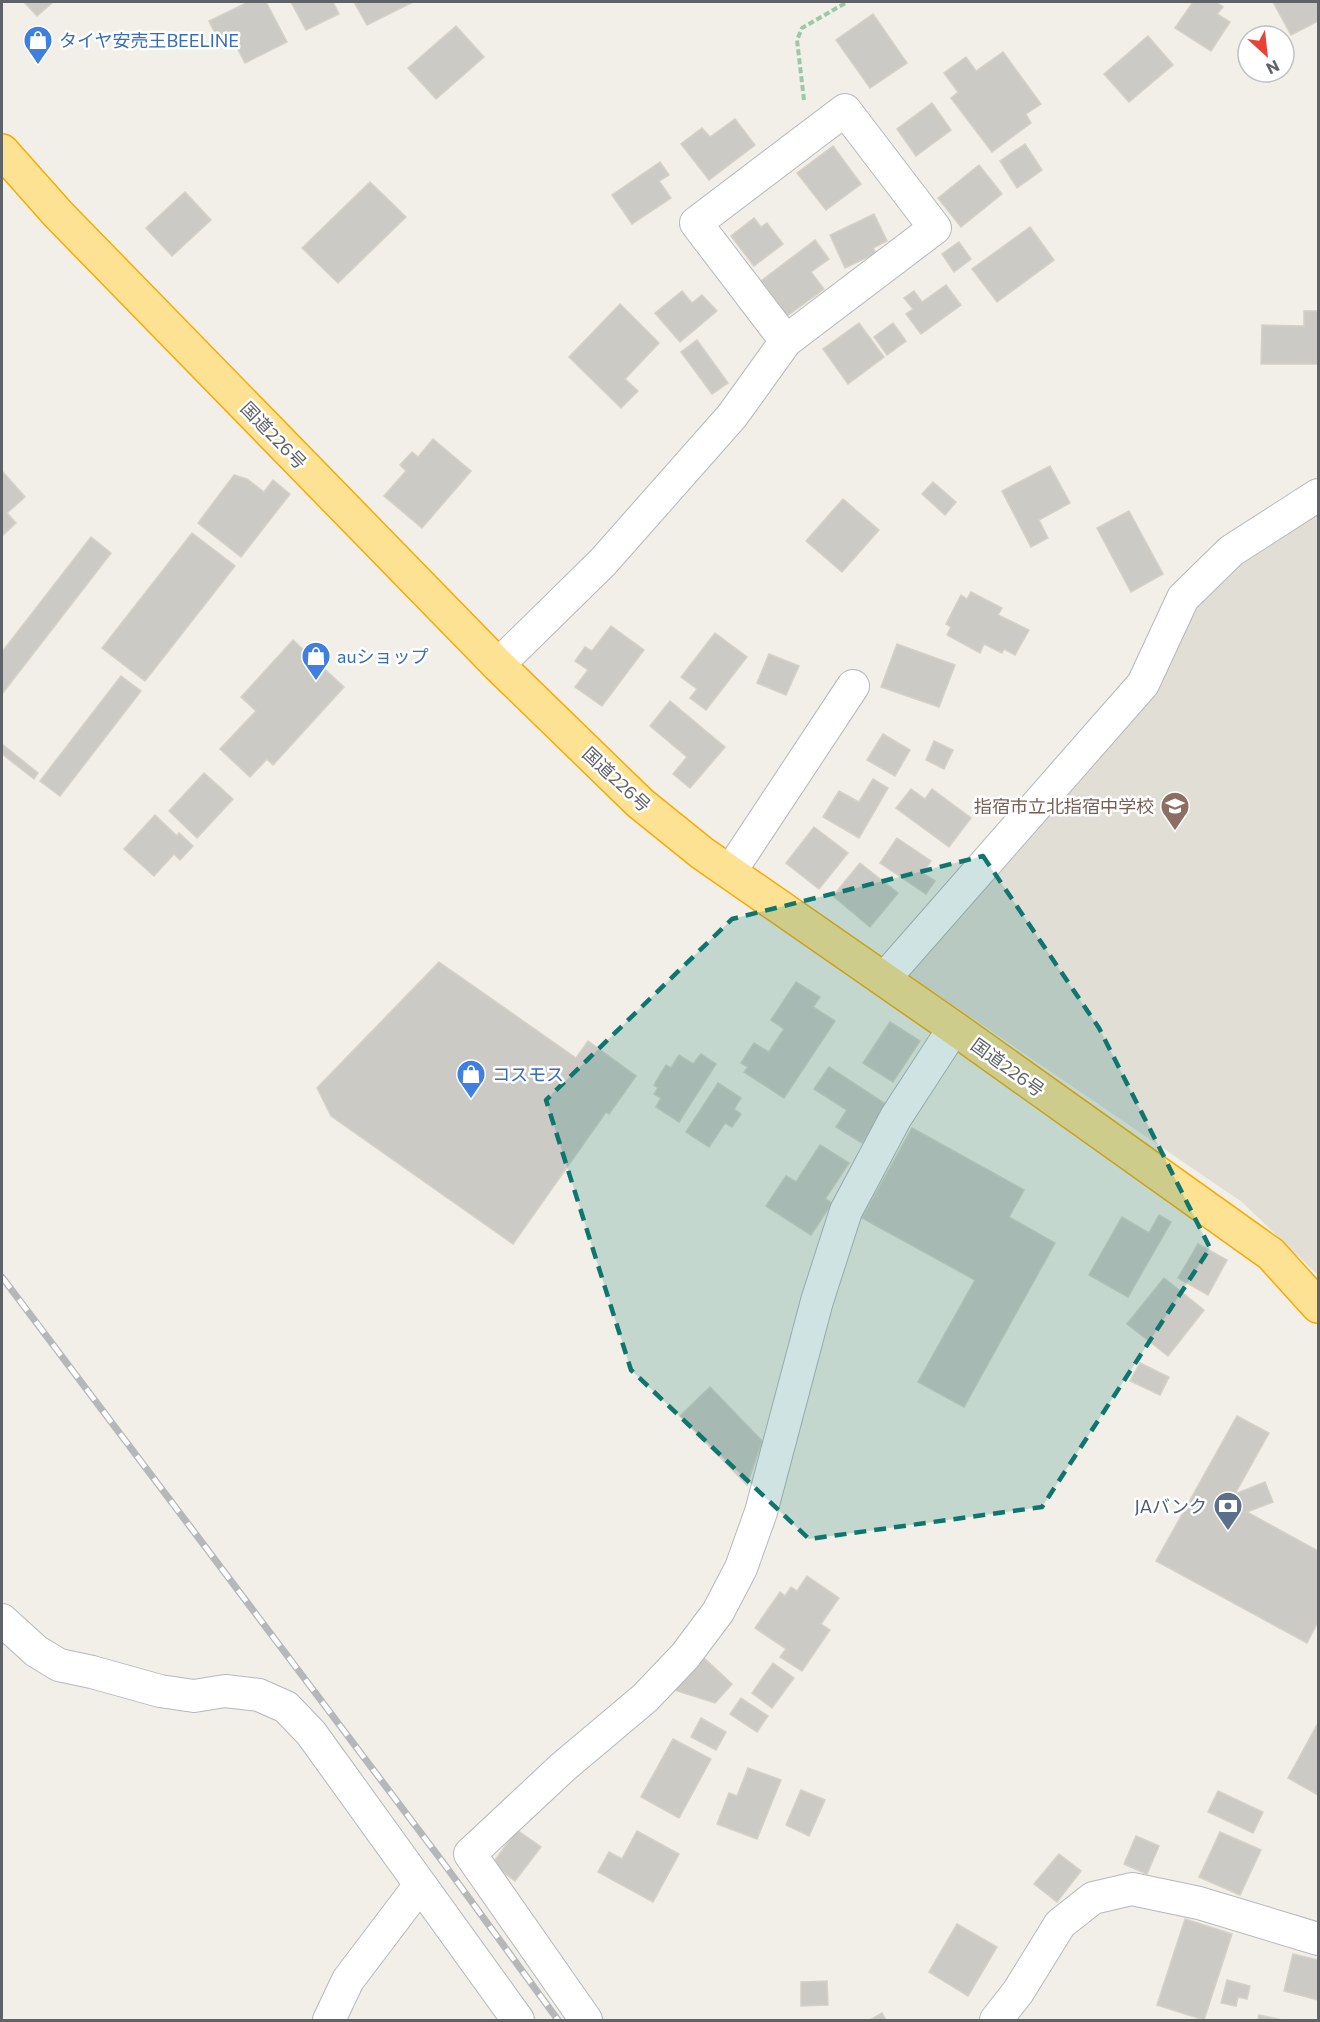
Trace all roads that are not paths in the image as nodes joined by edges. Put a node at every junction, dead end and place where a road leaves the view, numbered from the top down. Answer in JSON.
{"nodes":[{"id":1,"x":2,"y":151,"type":"edge"},
{"id":2,"x":786,"y":341,"type":"junction"},
{"id":3,"x":1318,"y":495,"type":"edge"},
{"id":4,"x":498,"y":664,"type":"junction"},
{"id":5,"x":853,"y":686,"type":"dead end"},
{"id":6,"x":730,"y":872,"type":"junction"},
{"id":7,"x":884,"y":979,"type":"junction"},
{"id":8,"x":954,"y":1028,"type":"junction"},
{"id":9,"x":1318,"y":1306,"type":"edge"},
{"id":10,"x":2,"y":1620,"type":"edge"},
{"id":11,"x":420,"y":1885,"type":"junction"},
{"id":12,"x":1318,"y":1939,"type":"edge"},
{"id":13,"x":330,"y":2020,"type":"edge"},
{"id":14,"x":518,"y":2020,"type":"edge"},
{"id":15,"x":585,"y":2020,"type":"edge"},
{"id":16,"x":996,"y":2020,"type":"edge"}],
"edges":[{"from":1,"to":4,"type":"highway","name":"国道226号"},
{"from":2,"to":2,"type":"street"},
{"from":2,"to":4,"type":"street"},
{"from":3,"to":7,"type":"street"},
{"from":4,"to":6,"type":"highway","name":"国道226号"},
{"from":5,"to":6,"type":"street"},
{"from":6,"to":7,"type":"highway","name":"国道226号"},
{"from":7,"to":8,"type":"highway","name":"国道226号"},
{"from":8,"to":9,"type":"highway","name":"国道226号"},
{"from":8,"to":15,"type":"street"},
{"from":10,"to":11,"type":"street"},
{"from":11,"to":13,"type":"street"},
{"from":11,"to":14,"type":"street"},
{"from":12,"to":16,"type":"street"}]}
